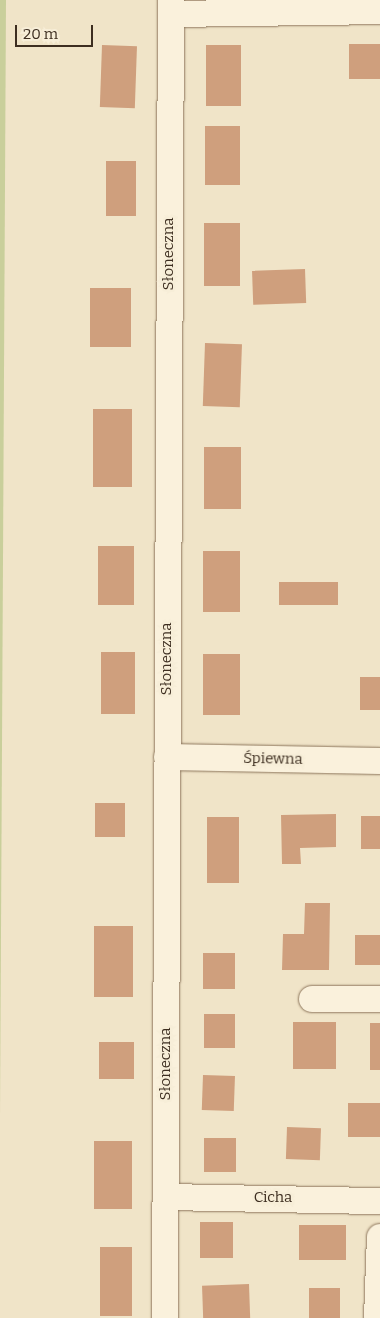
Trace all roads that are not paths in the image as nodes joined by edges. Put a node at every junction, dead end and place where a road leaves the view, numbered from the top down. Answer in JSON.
{"nodes":[{"id":1,"x":171,"y":7,"type":"edge"},
{"id":2,"x":380,"y":11,"type":"edge"},
{"id":3,"x":167,"y":756,"type":"junction"},
{"id":4,"x":380,"y":761,"type":"edge"},
{"id":5,"x":312,"y":999,"type":"dead end"},
{"id":6,"x":380,"y":999,"type":"edge"},
{"id":7,"x":166,"y":1198,"type":"junction"},
{"id":8,"x":380,"y":1202,"type":"edge"},
{"id":9,"x":380,"y":1237,"type":"edge"},
{"id":10,"x":165,"y":1318,"type":"edge"},
{"id":11,"x":377,"y":1318,"type":"edge"}],
"edges":[{"from":1,"to":2,"type":"street"},
{"from":1,"to":3,"type":"street","name":"Słoneczna"},
{"from":3,"to":4,"type":"street","name":"Śpiewna"},
{"from":3,"to":7,"type":"street","name":"Słoneczna"},
{"from":5,"to":6,"type":"street"},
{"from":7,"to":8,"type":"street","name":"Cicha"},
{"from":7,"to":10,"type":"street","name":"Słoneczna"},
{"from":9,"to":11,"type":"street"}]}
